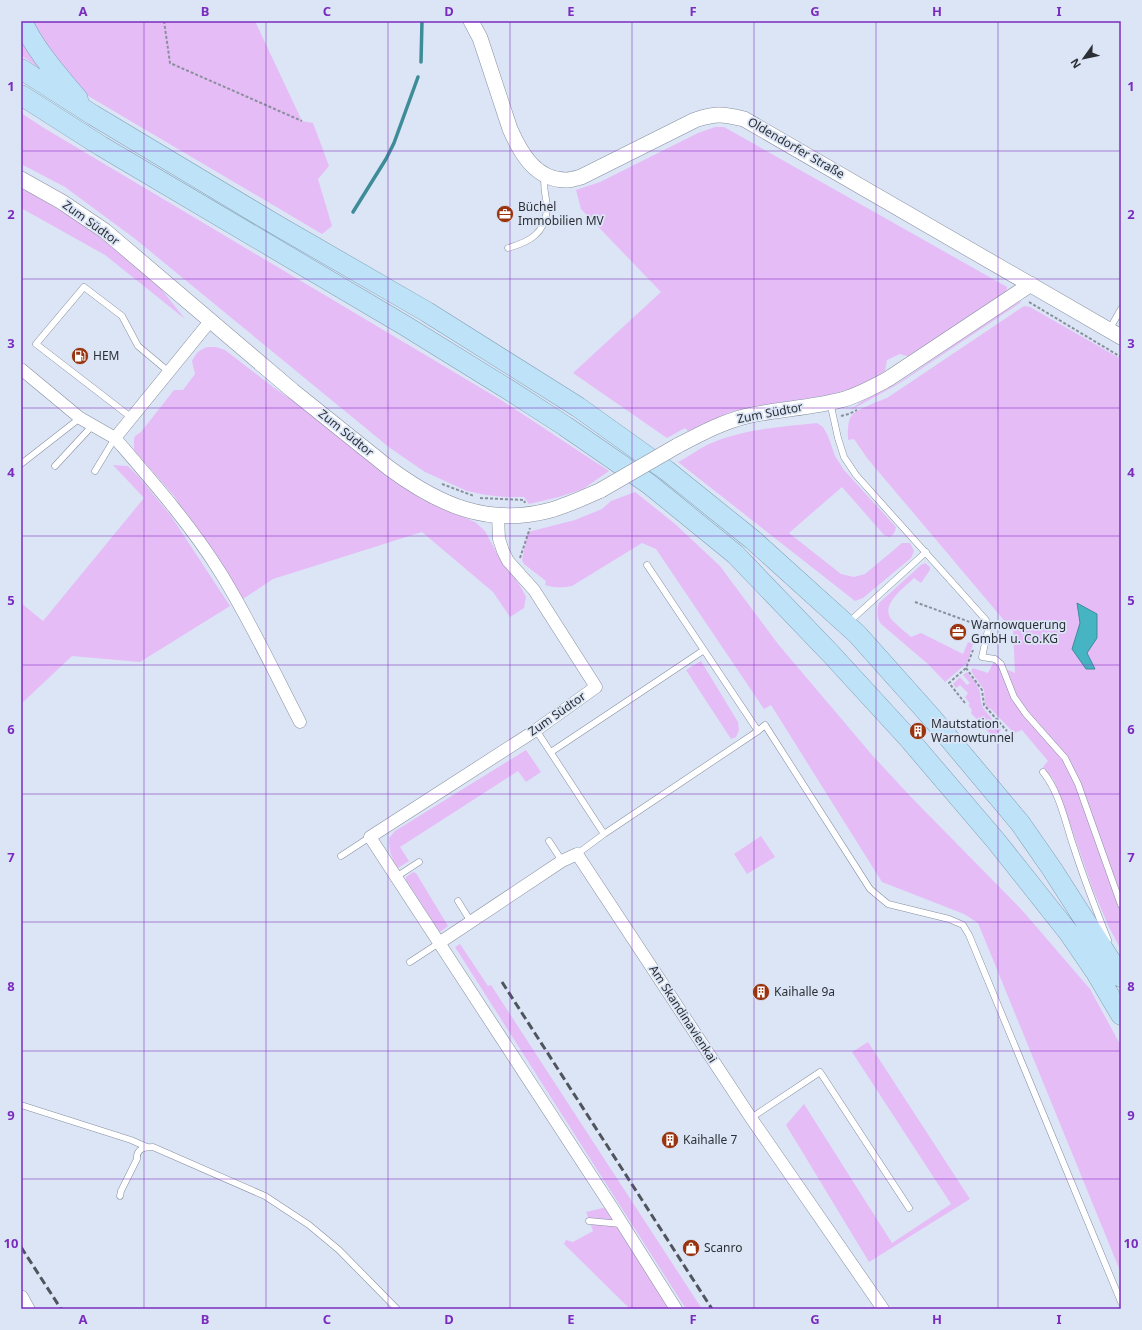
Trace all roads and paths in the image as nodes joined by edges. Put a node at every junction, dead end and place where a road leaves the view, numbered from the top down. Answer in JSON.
{"nodes":[{"id":1,"x":22,"y":21,"type":"edge"},
{"id":2,"x":164,"y":21,"type":"edge"},
{"id":3,"x":472,"y":21,"type":"edge"},
{"id":4,"x":21,"y":69,"type":"edge"},
{"id":5,"x":21,"y":95,"type":"edge"},
{"id":6,"x":93,"y":116,"type":"junction"},
{"id":7,"x":302,"y":122,"type":"dead end"},
{"id":8,"x":545,"y":175,"type":"junction"},
{"id":9,"x":21,"y":178,"type":"edge"},
{"id":10,"x":508,"y":248,"type":"dead end"},
{"id":11,"x":1031,"y":284,"type":"junction"},
{"id":12,"x":1018,"y":293,"type":"junction"},
{"id":13,"x":1121,"y":310,"type":"edge"},
{"id":14,"x":211,"y":320,"type":"junction"},
{"id":15,"x":1115,"y":334,"type":"edge"},
{"id":16,"x":1121,"y":356,"type":"edge"},
{"id":17,"x":21,"y":369,"type":"edge"},
{"id":18,"x":169,"y":372,"type":"junction"},
{"id":19,"x":830,"y":402,"type":"junction"},
{"id":20,"x":80,"y":418,"type":"junction"},
{"id":21,"x":132,"y":418,"type":"junction"},
{"id":22,"x":92,"y":426,"type":"junction"},
{"id":23,"x":115,"y":438,"type":"junction"},
{"id":24,"x":21,"y":464,"type":"edge"},
{"id":25,"x":55,"y":466,"type":"dead end"},
{"id":26,"x":95,"y":471,"type":"dead end"},
{"id":27,"x":438,"y":482,"type":"dead end"},
{"id":28,"x":529,"y":514,"type":"junction"},
{"id":29,"x":498,"y":516,"type":"junction"},
{"id":30,"x":926,"y":552,"type":"junction"},
{"id":31,"x":520,"y":561,"type":"dead end"},
{"id":32,"x":647,"y":565,"type":"dead end"},
{"id":33,"x":915,"y":602,"type":"dead end"},
{"id":34,"x":847,"y":624,"type":"junction"},
{"id":35,"x":980,"y":626,"type":"dead end"},
{"id":36,"x":975,"y":646,"type":"dead end"},
{"id":37,"x":704,"y":650,"type":"junction"},
{"id":38,"x":966,"y":668,"type":"junction"},
{"id":39,"x":965,"y":703,"type":"dead end"},
{"id":40,"x":300,"y":722,"type":"dead end"},
{"id":41,"x":536,"y":730,"type":"junction"},
{"id":42,"x":758,"y":731,"type":"junction"},
{"id":43,"x":1007,"y":731,"type":"dead end"},
{"id":44,"x":551,"y":752,"type":"junction"},
{"id":45,"x":1043,"y":772,"type":"dead end"},
{"id":46,"x":604,"y":834,"type":"junction"},
{"id":47,"x":370,"y":837,"type":"junction"},
{"id":48,"x":549,"y":841,"type":"dead end"},
{"id":49,"x":577,"y":854,"type":"junction"},
{"id":50,"x":341,"y":856,"type":"dead end"},
{"id":51,"x":562,"y":861,"type":"junction"},
{"id":52,"x":419,"y":862,"type":"dead end"},
{"id":53,"x":396,"y":877,"type":"junction"},
{"id":54,"x":458,"y":901,"type":"dead end"},
{"id":55,"x":1121,"y":905,"type":"edge"},
{"id":56,"x":471,"y":922,"type":"junction"},
{"id":57,"x":439,"y":943,"type":"junction"},
{"id":58,"x":410,"y":962,"type":"dead end"},
{"id":59,"x":1121,"y":976,"type":"edge"},
{"id":60,"x":1121,"y":1015,"type":"edge"},
{"id":61,"x":21,"y":1105,"type":"edge"},
{"id":62,"x":751,"y":1118,"type":"junction"},
{"id":63,"x":147,"y":1147,"type":"junction"},
{"id":64,"x":120,"y":1196,"type":"dead end"},
{"id":65,"x":909,"y":1208,"type":"dead end"},
{"id":66,"x":589,"y":1221,"type":"dead end"},
{"id":67,"x":622,"y":1224,"type":"junction"},
{"id":68,"x":21,"y":1298,"type":"edge"},
{"id":69,"x":1121,"y":1302,"type":"edge"},
{"id":70,"x":27,"y":1309,"type":"edge"},
{"id":71,"x":397,"y":1309,"type":"edge"},
{"id":72,"x":676,"y":1309,"type":"edge"},
{"id":73,"x":883,"y":1309,"type":"edge"}],
"edges":[{"from":1,"to":6,"type":"highway"},
{"from":2,"to":7,"type":"path"},
{"from":3,"to":8,"type":"street","name":"Oldendorfer Straße"},
{"from":4,"to":6,"type":"highway"},
{"from":5,"to":60,"type":"highway"},
{"from":6,"to":34,"type":"highway"},
{"from":8,"to":10,"type":"lane"},
{"from":8,"to":11,"type":"street","name":"Oldendorfer Straße"},
{"from":9,"to":14,"type":"street","name":"Zum Südtor"},
{"from":11,"to":12,"type":"street","name":"Zum Südtor"},
{"from":11,"to":15,"type":"street","name":"Oldendorfer Straße"},
{"from":12,"to":16,"type":"path"},
{"from":12,"to":19,"type":"street","name":"Zum Südtor"},
{"from":13,"to":15,"type":"lane"},
{"from":14,"to":18,"type":"street"},
{"from":14,"to":29,"type":"street","name":"Zum Südtor"},
{"from":17,"to":20,"type":"street"},
{"from":18,"to":21,"type":"street"},
{"from":18,"to":21,"type":"lane"},
{"from":19,"to":28,"type":"street","name":"Zum Südtor","bridge":true},
{"from":19,"to":30,"type":"lane"},
{"from":20,"to":22,"type":"street"},
{"from":20,"to":24,"type":"lane"},
{"from":21,"to":23,"type":"street"},
{"from":22,"to":23,"type":"street"},
{"from":22,"to":25,"type":"lane"},
{"from":23,"to":26,"type":"lane"},
{"from":23,"to":40,"type":"street"},
{"from":27,"to":28,"type":"path"},
{"from":28,"to":29,"type":"street","name":"Zum Südtor"},
{"from":28,"to":31,"type":"path"},
{"from":29,"to":41,"type":"street","name":"Zum Südtor"},
{"from":30,"to":34,"type":"lane"},
{"from":30,"to":55,"type":"lane"},
{"from":32,"to":37,"type":"lane"},
{"from":33,"to":35,"type":"path"},
{"from":34,"to":59,"type":"highway"},
{"from":36,"to":38,"type":"path"},
{"from":37,"to":42,"type":"lane"},
{"from":37,"to":44,"type":"lane"},
{"from":38,"to":39,"type":"path"},
{"from":38,"to":43,"type":"path"},
{"from":41,"to":44,"type":"lane"},
{"from":41,"to":47,"type":"street","name":"Zum Südtor"},
{"from":42,"to":46,"type":"lane"},
{"from":42,"to":69,"type":"lane"},
{"from":44,"to":46,"type":"lane"},
{"from":45,"to":59,"type":"lane"},
{"from":46,"to":49,"type":"lane"},
{"from":47,"to":50,"type":"lane"},
{"from":47,"to":53,"type":"street"},
{"from":48,"to":51,"type":"lane"},
{"from":49,"to":51,"type":"street"},
{"from":49,"to":62,"type":"street","name":"Am Skandinavienkai"},
{"from":51,"to":56,"type":"street"},
{"from":52,"to":53,"type":"lane"},
{"from":53,"to":57,"type":"street"},
{"from":54,"to":56,"type":"lane"},
{"from":56,"to":57,"type":"street"},
{"from":57,"to":58,"type":"lane"},
{"from":57,"to":67,"type":"street"},
{"from":61,"to":63,"type":"lane"},
{"from":62,"to":65,"type":"lane"},
{"from":62,"to":73,"type":"street","name":"Am Skandinavienkai"},
{"from":63,"to":64,"type":"lane"},
{"from":63,"to":71,"type":"lane"},
{"from":66,"to":67,"type":"lane"},
{"from":67,"to":72,"type":"street"},
{"from":68,"to":70,"type":"street"}]}
